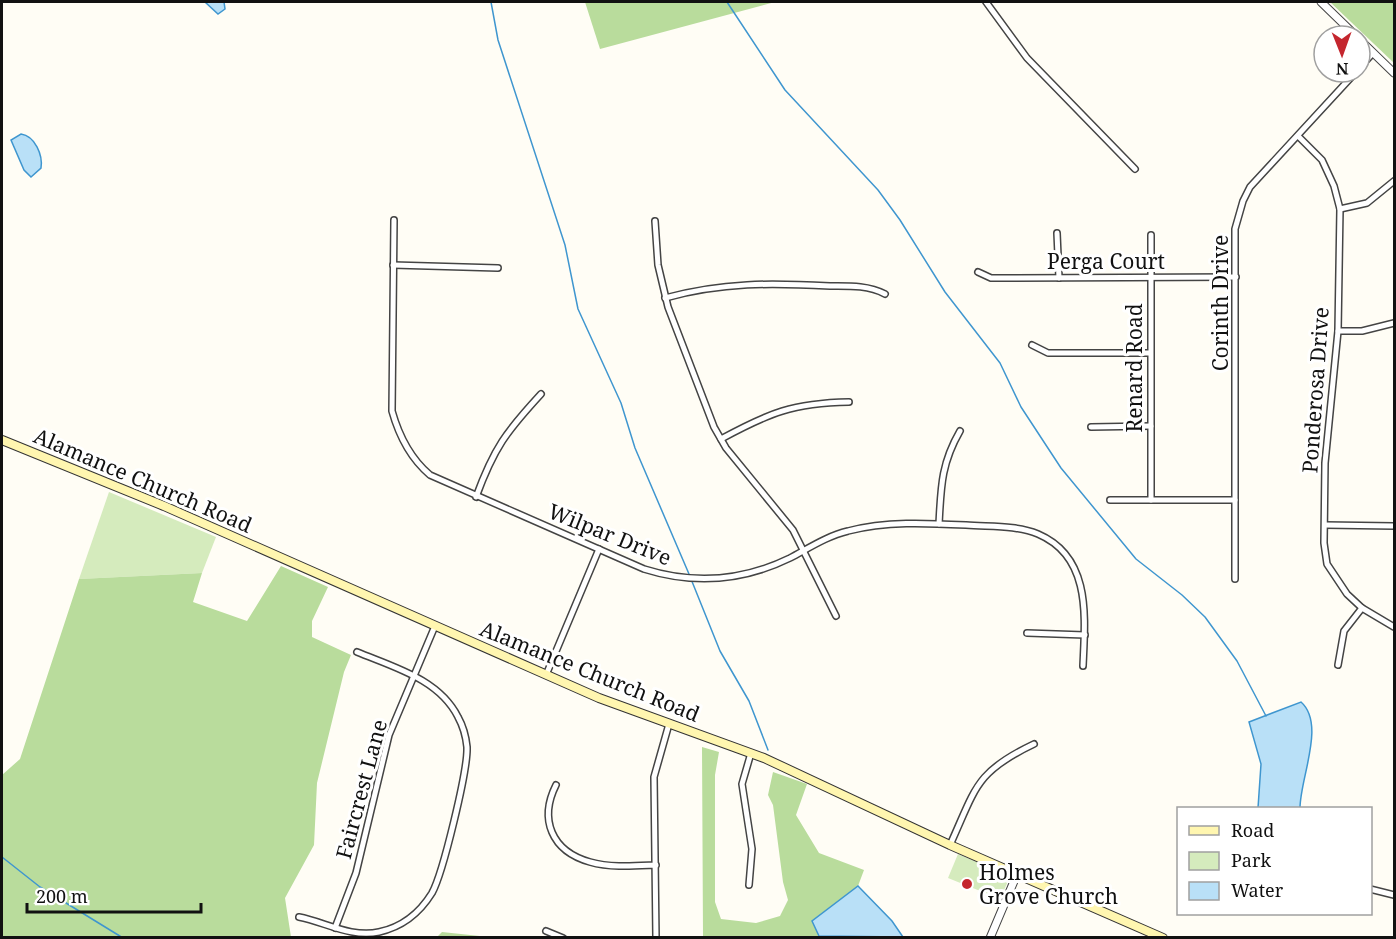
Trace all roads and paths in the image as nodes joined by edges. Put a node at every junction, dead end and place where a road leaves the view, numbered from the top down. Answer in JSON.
{"nodes":[{"id":1,"x":986,"y":2,"type":"edge"},
{"id":2,"x":1321,"y":2,"type":"edge"},
{"id":3,"x":1344,"y":24,"type":"edge"},
{"id":4,"x":1373,"y":53,"type":"edge"},
{"id":5,"x":1395,"y":73,"type":"edge"},
{"id":6,"x":1345,"y":84,"type":"edge"},
{"id":7,"x":1298,"y":136,"type":"junction"},
{"id":8,"x":1135,"y":169,"type":"dead end"},
{"id":9,"x":1395,"y":180,"type":"edge"},
{"id":10,"x":1340,"y":209,"type":"junction"},
{"id":11,"x":394,"y":220,"type":"dead end"},
{"id":12,"x":655,"y":221,"type":"dead end"},
{"id":13,"x":1057,"y":233,"type":"dead end"},
{"id":14,"x":1151,"y":235,"type":"dead end"},
{"id":15,"x":393,"y":265,"type":"junction"},
{"id":16,"x":498,"y":268,"type":"dead end"},
{"id":17,"x":978,"y":272,"type":"dead end"},
{"id":18,"x":1059,"y":278,"type":"junction"},
{"id":19,"x":1151,"y":278,"type":"junction"},
{"id":20,"x":1236,"y":278,"type":"junction"},
{"id":21,"x":885,"y":294,"type":"dead end"},
{"id":22,"x":665,"y":298,"type":"junction"},
{"id":23,"x":1395,"y":323,"type":"edge"},
{"id":24,"x":1338,"y":331,"type":"junction"},
{"id":25,"x":1032,"y":345,"type":"dead end"},
{"id":26,"x":1150,"y":353,"type":"junction"},
{"id":27,"x":541,"y":394,"type":"dead end"},
{"id":28,"x":849,"y":402,"type":"dead end"},
{"id":29,"x":1151,"y":426,"type":"junction"},
{"id":30,"x":1091,"y":427,"type":"dead end"},
{"id":31,"x":960,"y":431,"type":"dead end"},
{"id":32,"x":721,"y":439,"type":"junction"},
{"id":33,"x":2,"y":440,"type":"edge"},
{"id":34,"x":476,"y":497,"type":"junction"},
{"id":35,"x":1110,"y":500,"type":"dead end"},
{"id":36,"x":1151,"y":500,"type":"junction"},
{"id":37,"x":1235,"y":500,"type":"junction"},
{"id":38,"x":939,"y":524,"type":"junction"},
{"id":39,"x":1325,"y":525,"type":"junction"},
{"id":40,"x":1395,"y":525,"type":"edge"},
{"id":41,"x":599,"y":549,"type":"junction"},
{"id":42,"x":803,"y":550,"type":"junction"},
{"id":43,"x":1235,"y":579,"type":"dead end"},
{"id":44,"x":1362,"y":608,"type":"junction"},
{"id":45,"x":836,"y":616,"type":"dead end"},
{"id":46,"x":435,"y":626,"type":"junction"},
{"id":47,"x":1395,"y":627,"type":"edge"},
{"id":48,"x":1027,"y":633,"type":"dead end"},
{"id":49,"x":1085,"y":634,"type":"junction"},
{"id":50,"x":357,"y":652,"type":"dead end"},
{"id":51,"x":1338,"y":665,"type":"dead end"},
{"id":52,"x":1083,"y":666,"type":"dead end"},
{"id":53,"x":546,"y":675,"type":"junction"},
{"id":54,"x":414,"y":676,"type":"junction"},
{"id":55,"x":669,"y":724,"type":"junction"},
{"id":56,"x":1034,"y":744,"type":"dead end"},
{"id":57,"x":751,"y":753,"type":"junction"},
{"id":58,"x":556,"y":785,"type":"dead end"},
{"id":59,"x":950,"y":845,"type":"junction"},
{"id":60,"x":656,"y":865,"type":"junction"},
{"id":61,"x":1017,"y":874,"type":"junction"},
{"id":62,"x":749,"y":885,"type":"dead end"},
{"id":63,"x":1372,"y":889,"type":"edge"},
{"id":64,"x":1395,"y":895,"type":"edge"},
{"id":65,"x":299,"y":917,"type":"dead end"},
{"id":66,"x":335,"y":928,"type":"junction"},
{"id":67,"x":546,"y":931,"type":"dead end"},
{"id":68,"x":563,"y":938,"type":"edge"},
{"id":69,"x":656,"y":938,"type":"edge"},
{"id":70,"x":990,"y":938,"type":"edge"},
{"id":71,"x":1163,"y":938,"type":"edge"}],
"edges":[{"from":1,"to":8,"type":"street"},
{"from":2,"to":3,"type":"street"},
{"from":4,"to":5,"type":"street"},
{"from":6,"to":7,"type":"street","name":"Corinth Drive"},
{"from":7,"to":10,"type":"street","name":"Ponderosa Drive"},
{"from":7,"to":20,"type":"street","name":"Corinth Drive"},
{"from":9,"to":10,"type":"street"},
{"from":10,"to":24,"type":"street","name":"Ponderosa Drive"},
{"from":11,"to":15,"type":"street","name":"Wilpar Drive"},
{"from":12,"to":22,"type":"street"},
{"from":13,"to":18,"type":"street"},
{"from":14,"to":19,"type":"street","name":"Renard Road"},
{"from":15,"to":16,"type":"street"},
{"from":15,"to":34,"type":"street","name":"Wilpar Drive"},
{"from":17,"to":18,"type":"street","name":"Perga Court"},
{"from":18,"to":19,"type":"street","name":"Perga Court"},
{"from":19,"to":20,"type":"street","name":"Perga Court"},
{"from":19,"to":26,"type":"street","name":"Renard Road"},
{"from":20,"to":37,"type":"street","name":"Corinth Drive"},
{"from":21,"to":22,"type":"street"},
{"from":22,"to":32,"type":"street"},
{"from":23,"to":24,"type":"street"},
{"from":24,"to":39,"type":"street","name":"Ponderosa Drive"},
{"from":25,"to":26,"type":"street"},
{"from":26,"to":29,"type":"street","name":"Renard Road"},
{"from":27,"to":34,"type":"street"},
{"from":28,"to":32,"type":"street"},
{"from":29,"to":30,"type":"street"},
{"from":29,"to":36,"type":"street","name":"Renard Road"},
{"from":31,"to":38,"type":"street"},
{"from":32,"to":42,"type":"street"},
{"from":33,"to":46,"type":"main road","name":"Alamance Church Road"},
{"from":34,"to":41,"type":"street","name":"Wilpar Drive"},
{"from":35,"to":36,"type":"street"},
{"from":36,"to":37,"type":"street"},
{"from":37,"to":43,"type":"street","name":"Corinth Drive"},
{"from":38,"to":42,"type":"street","name":"Wilpar Drive"},
{"from":38,"to":49,"type":"street","name":"Wilpar Drive"},
{"from":39,"to":40,"type":"street"},
{"from":39,"to":44,"type":"street","name":"Ponderosa Drive"},
{"from":41,"to":42,"type":"street","name":"Wilpar Drive"},
{"from":41,"to":53,"type":"street"},
{"from":42,"to":45,"type":"street"},
{"from":44,"to":47,"type":"street","name":"Ponderosa Drive"},
{"from":44,"to":51,"type":"street"},
{"from":46,"to":53,"type":"main road","name":"Alamance Church Road"},
{"from":46,"to":54,"type":"street","name":"Faircrest Lane"},
{"from":48,"to":49,"type":"street"},
{"from":49,"to":52,"type":"street","name":"Wilpar Drive"},
{"from":50,"to":54,"type":"street"},
{"from":53,"to":55,"type":"main road","name":"Alamance Church Road"},
{"from":54,"to":66,"type":"street","name":"Faircrest Lane"},
{"from":54,"to":66,"type":"street"},
{"from":55,"to":57,"type":"main road","name":"Alamance Church Road"},
{"from":55,"to":60,"type":"street"},
{"from":56,"to":59,"type":"street"},
{"from":57,"to":59,"type":"main road","name":"Alamance Church Road"},
{"from":57,"to":62,"type":"street"},
{"from":58,"to":60,"type":"street"},
{"from":59,"to":61,"type":"main road","name":"Alamance Church Road"},
{"from":60,"to":69,"type":"street"},
{"from":61,"to":70,"type":"street"},
{"from":61,"to":71,"type":"main road","name":"Alamance Church Road"},
{"from":63,"to":64,"type":"street"},
{"from":65,"to":66,"type":"street"},
{"from":67,"to":68,"type":"street"}]}
